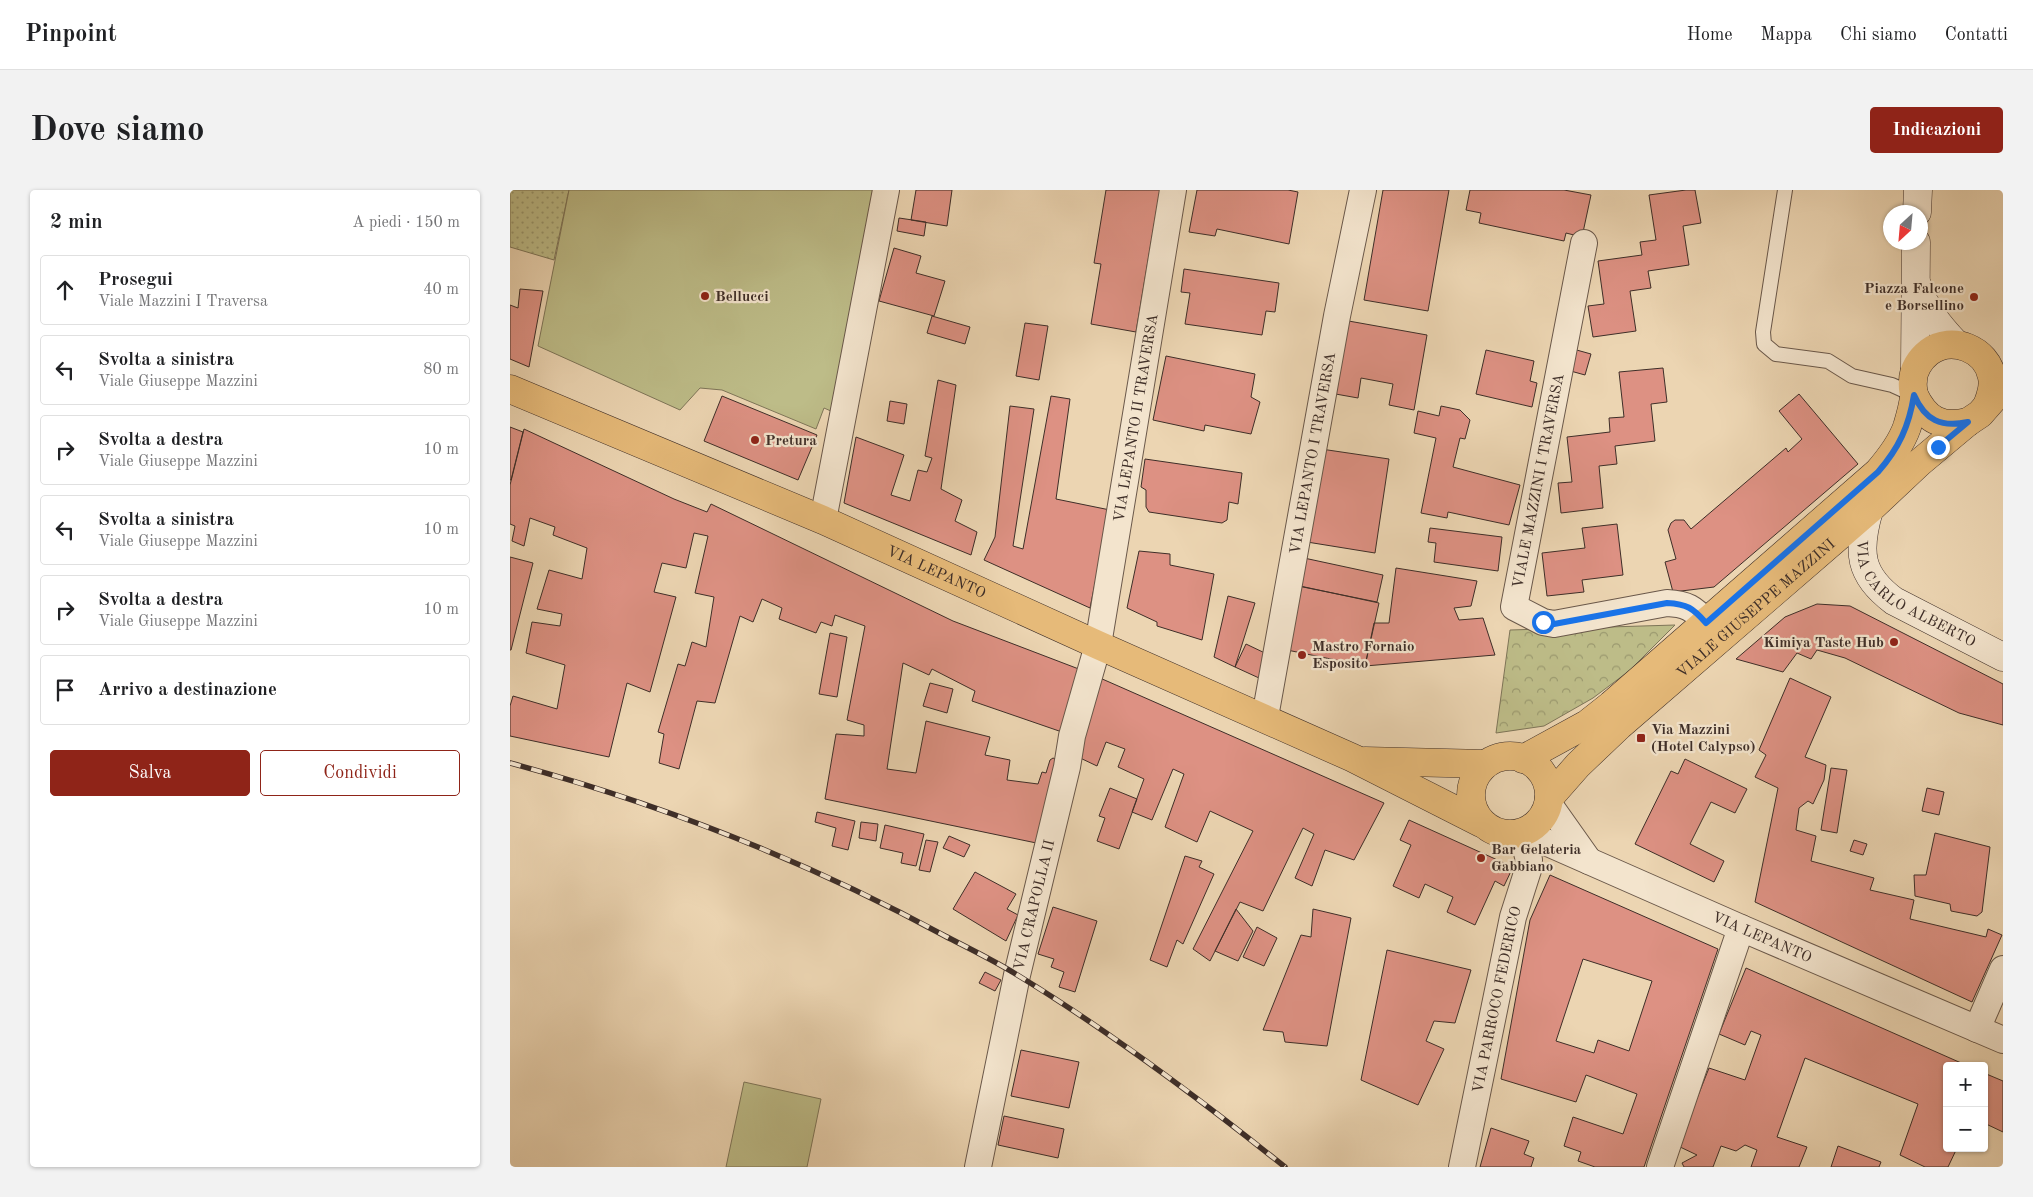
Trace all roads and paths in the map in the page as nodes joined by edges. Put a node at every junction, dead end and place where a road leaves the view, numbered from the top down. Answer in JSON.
{"nodes":[{"id":1,"x":886,"y":190,"type":"edge"},
{"id":2,"x":1172,"y":190,"type":"edge"},
{"id":3,"x":1363,"y":190,"type":"edge"},
{"id":4,"x":1785,"y":190,"type":"edge"},
{"id":5,"x":1918,"y":190,"type":"edge"},
{"id":6,"x":1917,"y":205,"type":"edge"},
{"id":7,"x":1584,"y":243,"type":"dead end"},
{"id":8,"x":1916,"y":250,"type":"edge"},
{"id":9,"x":1915,"y":278,"type":"junction"},
{"id":10,"x":1979,"y":350,"type":"edge"},
{"id":11,"x":1915,"y":382,"type":"junction"},
{"id":12,"x":510,"y":389,"type":"edge"},
{"id":13,"x":1996,"y":396,"type":"edge"},
{"id":14,"x":1968,"y":422,"type":"junction"},
{"id":15,"x":1868,"y":510,"type":"junction"},
{"id":16,"x":823,"y":520,"type":"junction"},
{"id":17,"x":1706,"y":623,"type":"junction"},
{"id":18,"x":1098,"y":645,"type":"junction"},
{"id":19,"x":2003,"y":657,"type":"edge"},
{"id":20,"x":1265,"y":718,"type":"junction"},
{"id":21,"x":1523,"y":758,"type":"junction"},
{"id":22,"x":1359,"y":760,"type":"junction"},
{"id":23,"x":1486,"y":764,"type":"junction"},
{"id":24,"x":1548,"y":800,"type":"junction"},
{"id":25,"x":1481,"y":822,"type":"junction"},
{"id":26,"x":1520,"y":833,"type":"junction"},
{"id":27,"x":1591,"y":863,"type":"junction"},
{"id":28,"x":1741,"y":928,"type":"junction"},
{"id":29,"x":2003,"y":969,"type":"edge"},
{"id":30,"x":1977,"y":1029,"type":"junction"},
{"id":31,"x":2003,"y":1040,"type":"edge"},
{"id":32,"x":978,"y":1167,"type":"edge"},
{"id":33,"x":1462,"y":1167,"type":"edge"},
{"id":34,"x":1660,"y":1167,"type":"edge"}],
"edges":[{"from":1,"to":16,"type":"street"},
{"from":2,"to":18,"type":"street","name":"VIA LEPANTO II TRAVERSA"},
{"from":3,"to":20,"type":"street","name":"VIA LEPANTO I TRAVERSA"},
{"from":4,"to":11,"type":"lane"},
{"from":5,"to":6,"type":"street"},
{"from":7,"to":17,"type":"street","name":"VIALE MAZZINI I TRAVERSA"},
{"from":8,"to":9,"type":"street"},
{"from":9,"to":10,"type":"street"},
{"from":9,"to":11,"type":"street"},
{"from":10,"to":11,"type":"main road","name":"VIALE GIUSEPPE MAZZINI"},
{"from":10,"to":13,"type":"main road","name":"VIALE GIUSEPPE MAZZINI"},
{"from":11,"to":14,"type":"main road"},
{"from":11,"to":17,"type":"main road","name":"VIALE GIUSEPPE MAZZINI"},
{"from":12,"to":16,"type":"main road","name":"VIA LEPANTO"},
{"from":13,"to":14,"type":"main road","name":"VIALE GIUSEPPE MAZZINI"},
{"from":14,"to":15,"type":"main road","name":"VIALE GIUSEPPE MAZZINI"},
{"from":15,"to":19,"type":"street","name":"VIA CARLO ALBERTO"},
{"from":15,"to":24,"type":"main road","name":"VIALE GIUSEPPE MAZZINI"},
{"from":16,"to":18,"type":"main road","name":"VIA LEPANTO"},
{"from":17,"to":21,"type":"main road","name":"VIALE GIUSEPPE MAZZINI"},
{"from":18,"to":20,"type":"main road","name":"VIA LEPANTO"},
{"from":18,"to":32,"type":"street","name":"VIA CRAPOLLA II"},
{"from":20,"to":22,"type":"main road","name":"VIA LEPANTO"},
{"from":21,"to":23,"type":"main road"},
{"from":21,"to":24,"type":"main road"},
{"from":22,"to":23,"type":"main road","name":"VIA LEPANTO"},
{"from":22,"to":25,"type":"main road","name":"VIA LEPANTO"},
{"from":23,"to":25,"type":"main road"},
{"from":24,"to":26,"type":"main road"},
{"from":24,"to":27,"type":"street"},
{"from":25,"to":26,"type":"main road"},
{"from":26,"to":27,"type":"street","name":"VIA LEPANTO"},
{"from":26,"to":33,"type":"street","name":"VIA PARROCO FEDERICO"},
{"from":27,"to":28,"type":"street","name":"VIA LEPANTO"},
{"from":28,"to":30,"type":"street","name":"VIA LEPANTO"},
{"from":28,"to":34,"type":"street"},
{"from":29,"to":30,"type":"street"},
{"from":30,"to":31,"type":"street","name":"VIA LEPANTO"}]}
